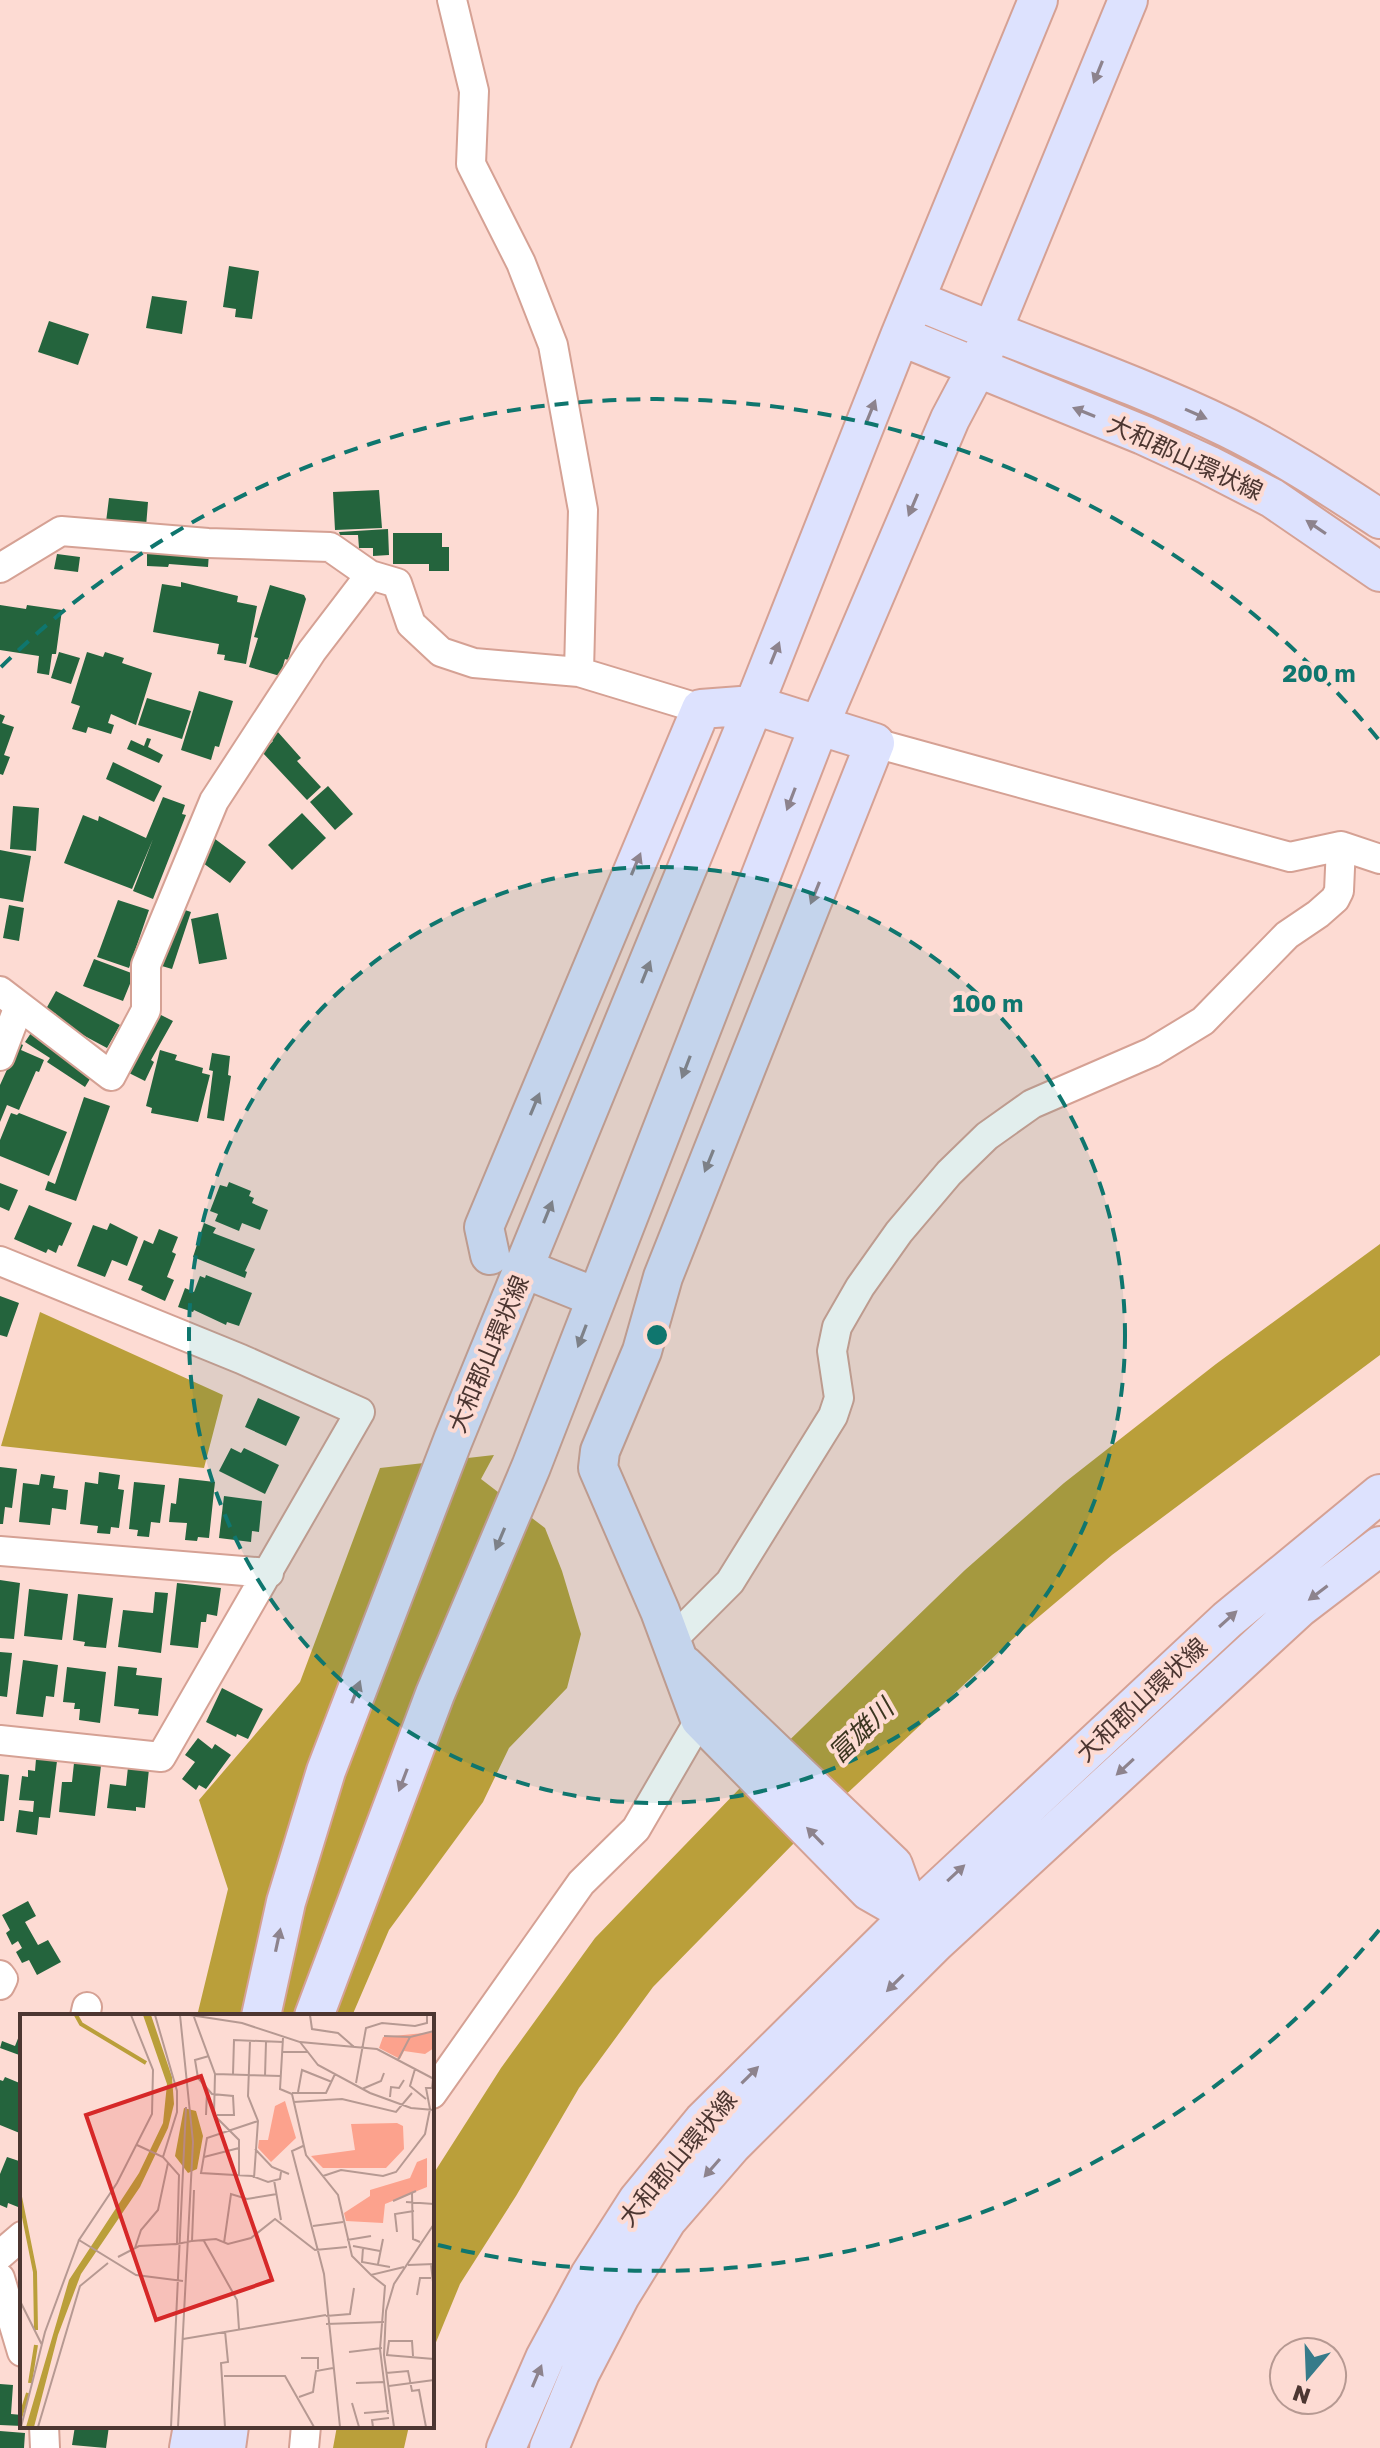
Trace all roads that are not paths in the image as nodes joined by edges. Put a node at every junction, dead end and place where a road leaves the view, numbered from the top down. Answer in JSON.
{"nodes":[{"id":1,"x":452,"y":0,"type":"edge"},
{"id":2,"x":1038,"y":0,"type":"edge"},
{"id":3,"x":1128,"y":0,"type":"edge"},
{"id":4,"x":916,"y":300,"type":"junction"},
{"id":5,"x":992,"y":333,"type":"junction"},
{"id":6,"x":900,"y":336,"type":"junction"},
{"id":7,"x":977,"y":368,"type":"junction"},
{"id":8,"x":1380,"y":519,"type":"edge"},
{"id":9,"x":0,"y":568,"type":"edge"},
{"id":10,"x":1380,"y":572,"type":"edge"},
{"id":11,"x":370,"y":575,"type":"junction"},
{"id":12,"x":579,"y":672,"type":"junction"},
{"id":13,"x":754,"y":705,"type":"junction"},
{"id":14,"x":701,"y":709,"type":"junction"},
{"id":15,"x":819,"y":726,"type":"junction"},
{"id":16,"x":875,"y":743,"type":"junction"},
{"id":17,"x":1341,"y":846,"type":"junction"},
{"id":18,"x":1380,"y":859,"type":"edge"},
{"id":19,"x":9,"y":998,"type":"edge"},
{"id":20,"x":0,"y":1056,"type":"edge"},
{"id":21,"x":490,"y":1255,"type":"dead end"},
{"id":22,"x":0,"y":1261,"type":"edge"},
{"id":23,"x":535,"y":1273,"type":"dead end"},
{"id":24,"x":580,"y":1291,"type":"tunnel mouth"},
{"id":25,"x":1380,"y":1494,"type":"edge"},
{"id":26,"x":1380,"y":1546,"type":"edge"},
{"id":27,"x":0,"y":1551,"type":"edge"},
{"id":28,"x":269,"y":1573,"type":"junction"},
{"id":29,"x":675,"y":1651,"type":"junction"},
{"id":30,"x":714,"y":1712,"type":"junction"},
{"id":31,"x":0,"y":1740,"type":"edge"},
{"id":32,"x":923,"y":1929,"type":"junction"},
{"id":33,"x":261,"y":2014,"type":"edge"},
{"id":34,"x":315,"y":2014,"type":"edge"},
{"id":35,"x":434,"y":2091,"type":"edge"},
{"id":36,"x":20,"y":2238,"type":"edge"},
{"id":37,"x":0,"y":2255,"type":"edge"},
{"id":38,"x":0,"y":2278,"type":"edge"},
{"id":39,"x":20,"y":2345,"type":"edge"},
{"id":40,"x":44,"y":2428,"type":"edge"},
{"id":41,"x":193,"y":2428,"type":"edge"},
{"id":42,"x":229,"y":2428,"type":"edge"},
{"id":43,"x":306,"y":2428,"type":"edge"},
{"id":44,"x":45,"y":2448,"type":"edge"},
{"id":45,"x":189,"y":2448,"type":"edge"},
{"id":46,"x":226,"y":2448,"type":"edge"},
{"id":47,"x":304,"y":2448,"type":"edge"},
{"id":48,"x":506,"y":2448,"type":"edge"},
{"id":49,"x":549,"y":2448,"type":"edge"}],
"edges":[{"from":1,"to":12,"type":"street"},
{"from":2,"to":4,"type":"main road","name":"大和郡山環状線"},
{"from":3,"to":5,"type":"main road","one_way":true},
{"from":4,"to":5,"type":"main road","name":"大和郡山環状線"},
{"from":4,"to":6,"type":"main road","name":"大和郡山環状線"},
{"from":5,"to":7,"type":"main road"},
{"from":5,"to":8,"type":"main road","name":"大和郡山環状線","one_way":true},
{"from":6,"to":7,"type":"main road","name":"大和郡山環状線"},
{"from":13,"to":6,"type":"main road","name":"大和郡山環状線","one_way":true},
{"from":10,"to":7,"type":"main road","name":"大和郡山環状線","one_way":true},
{"from":7,"to":15,"type":"main road","one_way":true},
{"from":9,"to":11,"type":"street"},
{"from":11,"to":12,"type":"street"},
{"from":11,"to":19,"type":"street"},
{"from":12,"to":14,"type":"street"},
{"from":13,"to":14,"type":"main road"},
{"from":13,"to":15,"type":"main road"},
{"from":33,"to":13,"type":"main road","name":"大和郡山環状線","one_way":true},
{"from":21,"to":14,"type":"main road","name":"大和郡山環状線","one_way":true},
{"from":15,"to":16,"type":"main road"},
{"from":15,"to":34,"type":"main road","one_way":true},
{"from":16,"to":17,"type":"street"},
{"from":16,"to":29,"type":"main road","one_way":true},
{"from":17,"to":18,"type":"street"},
{"from":17,"to":29,"type":"street"},
{"from":19,"to":20,"type":"street"},
{"from":22,"to":28,"type":"street"},
{"from":23,"to":24,"type":"main road","name":"大和郡山環状線"},
{"from":32,"to":25,"type":"main road","name":"大和郡山環状線","one_way":true},
{"from":26,"to":32,"type":"main road","name":"大和郡山環状線","one_way":true},
{"from":27,"to":28,"type":"street"},
{"from":28,"to":31,"type":"street"},
{"from":29,"to":30,"type":"main road"},
{"from":30,"to":32,"type":"main road"},
{"from":30,"to":35,"type":"street"},
{"from":48,"to":32,"type":"main road","name":"大和郡山環状線","one_way":true},
{"from":32,"to":49,"type":"main road","name":"大和郡山環状線","one_way":true},
{"from":36,"to":37,"type":"street"},
{"from":38,"to":39,"type":"street"},
{"from":40,"to":44,"type":"street"},
{"from":41,"to":45,"type":"main road"},
{"from":42,"to":46,"type":"main road"},
{"from":43,"to":47,"type":"street"}]}
